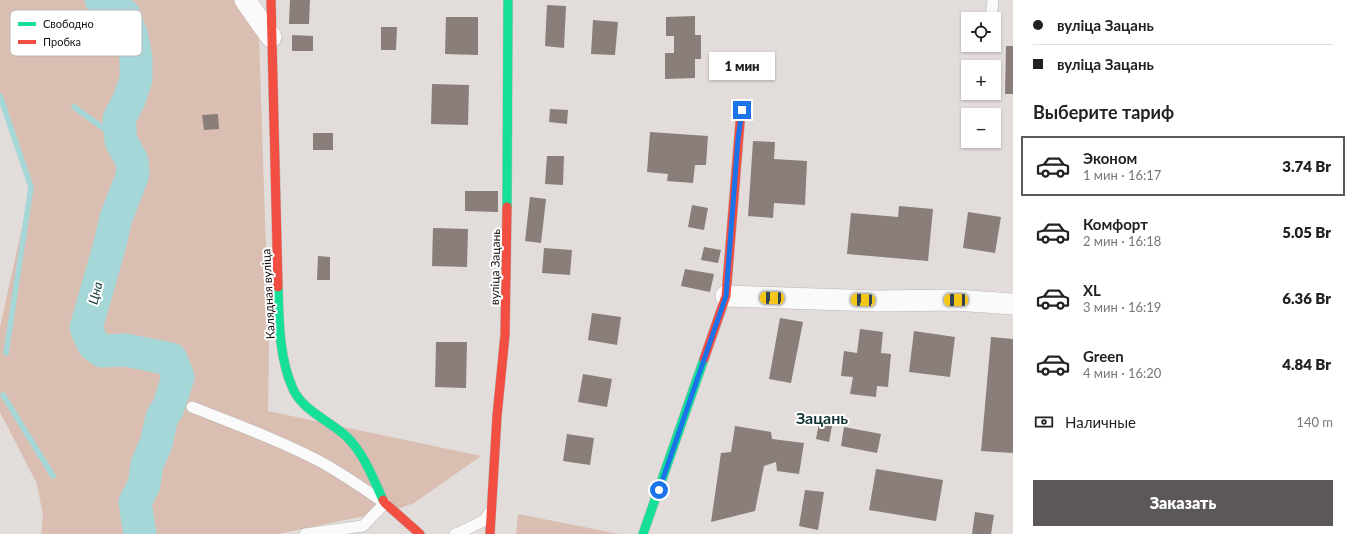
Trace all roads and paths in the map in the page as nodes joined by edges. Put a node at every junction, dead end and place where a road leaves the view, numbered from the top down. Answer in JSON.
{"nodes":[{"id":1,"x":245,"y":0,"type":"edge"},
{"id":2,"x":271,"y":0,"type":"edge"},
{"id":3,"x":508,"y":0,"type":"edge"},
{"id":4,"x":993,"y":0,"type":"edge"},
{"id":5,"x":992,"y":12,"type":"edge"},
{"id":6,"x":271,"y":37,"type":"junction"},
{"id":7,"x":742,"y":110,"type":"dead end"},
{"id":8,"x":726,"y":296,"type":"junction"},
{"id":9,"x":1013,"y":304,"type":"edge"},
{"id":10,"x":192,"y":407,"type":"dead end"},
{"id":11,"x":385,"y":503,"type":"junction"},
{"id":12,"x":492,"y":508,"type":"junction"},
{"id":13,"x":407,"y":529,"type":"edge"},
{"id":14,"x":305,"y":534,"type":"edge"},
{"id":15,"x":420,"y":534,"type":"edge"},
{"id":16,"x":455,"y":534,"type":"edge"},
{"id":17,"x":490,"y":534,"type":"edge"},
{"id":18,"x":643,"y":534,"type":"edge"}],
"edges":[{"from":1,"to":6,"type":"street"},
{"from":2,"to":6,"type":"street","name":"Калядная вуліца"},
{"from":3,"to":12,"type":"street","name":"вуліца Зацань"},
{"from":4,"to":5,"type":"lane"},
{"from":6,"to":11,"type":"street","name":"Калядная вуліца"},
{"from":7,"to":8,"type":"street"},
{"from":8,"to":9,"type":"street"},
{"from":8,"to":18,"type":"street"},
{"from":10,"to":11,"type":"lane"},
{"from":11,"to":13,"type":"street","name":"Калядная вуліца"},
{"from":11,"to":14,"type":"lane"},
{"from":12,"to":16,"type":"lane"},
{"from":12,"to":17,"type":"street","name":"вуліца Зацань"},
{"from":13,"to":15,"type":"street","name":"Калядная вуліца"}]}
